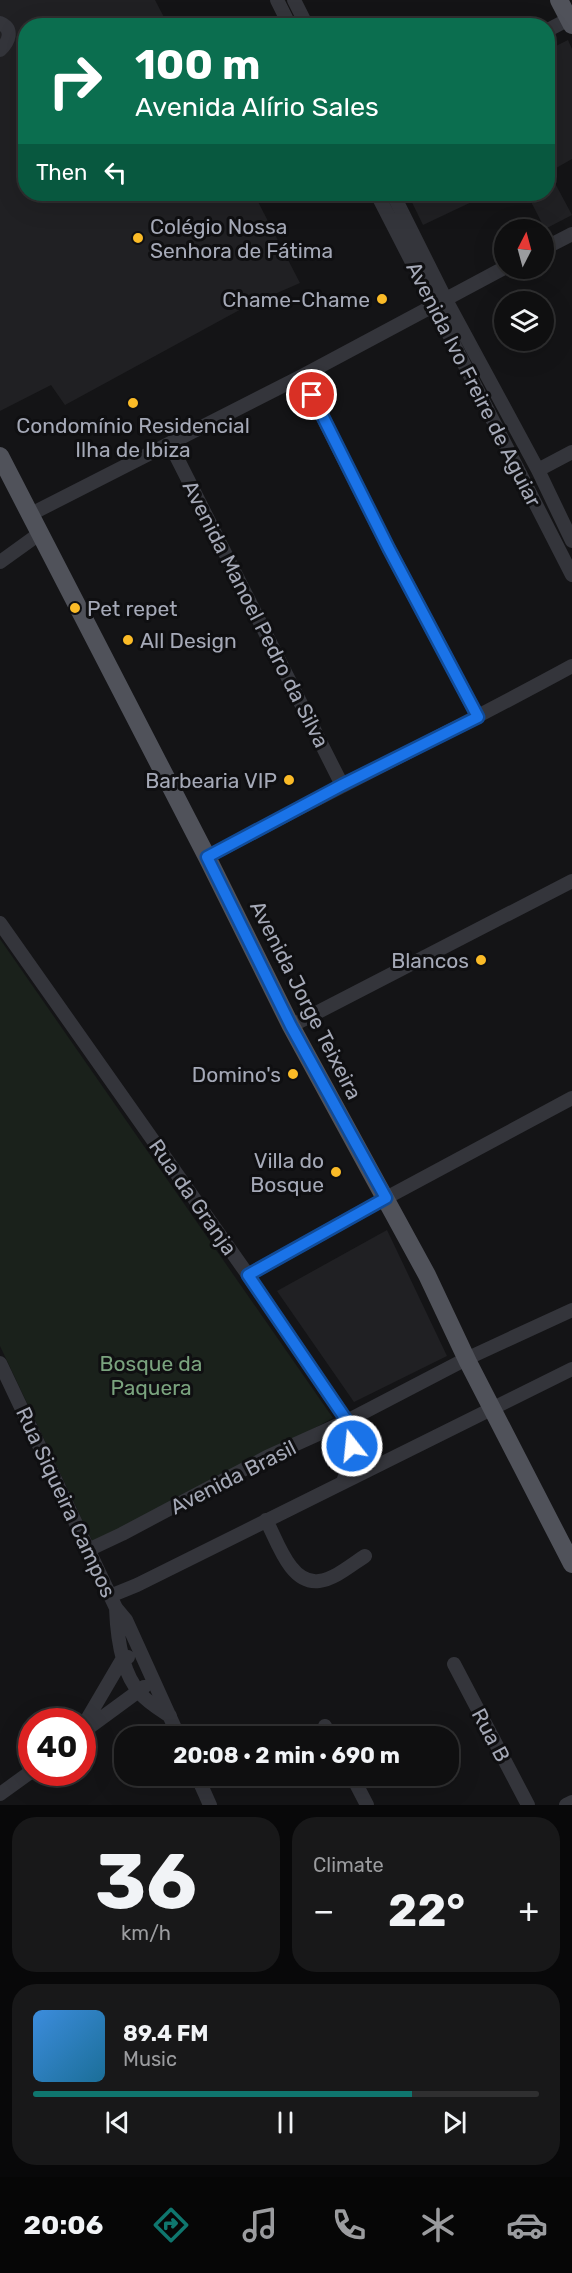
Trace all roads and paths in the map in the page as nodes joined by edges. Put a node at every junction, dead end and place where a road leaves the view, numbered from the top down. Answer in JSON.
{"nodes":[{"id":1,"x":277,"y":0,"type":"edge"},
{"id":2,"x":294,"y":0,"type":"edge"},
{"id":3,"x":559,"y":0,"type":"edge"},
{"id":4,"x":286,"y":18,"type":"edge"},
{"id":5,"x":303,"y":18,"type":"edge"},
{"id":6,"x":570,"y":22,"type":"edge"},
{"id":7,"x":0,"y":23,"type":"edge"},
{"id":8,"x":555,"y":27,"type":"edge"},
{"id":9,"x":0,"y":50,"type":"edge"},
{"id":10,"x":381,"y":201,"type":"edge"},
{"id":11,"x":396,"y":201,"type":"edge"},
{"id":12,"x":572,"y":234,"type":"edge"},
{"id":13,"x":554,"y":243,"type":"edge"},
{"id":14,"x":494,"y":273,"type":"edge"},
{"id":15,"x":439,"y":302,"type":"junction"},
{"id":16,"x":302,"y":376,"type":"junction"},
{"id":17,"x":170,"y":444,"type":"junction"},
{"id":18,"x":572,"y":452,"type":"edge"},
{"id":19,"x":0,"y":456,"type":"edge"},
{"id":20,"x":538,"y":470,"type":"junction"},
{"id":21,"x":29,"y":515,"type":"junction"},
{"id":22,"x":39,"y":534,"type":"junction"},
{"id":23,"x":572,"y":541,"type":"edge"},
{"id":24,"x":0,"y":562,"type":"edge"},
{"id":25,"x":572,"y":575,"type":"edge"},
{"id":26,"x":572,"y":666,"type":"edge"},
{"id":27,"x":478,"y":717,"type":"junction"},
{"id":28,"x":342,"y":785,"type":"junction"},
{"id":29,"x":207,"y":857,"type":"junction"},
{"id":30,"x":572,"y":881,"type":"edge"},
{"id":31,"x":0,"y":923,"type":"edge"},
{"id":32,"x":291,"y":1026,"type":"junction"},
{"id":33,"x":572,"y":1098,"type":"edge"},
{"id":34,"x":386,"y":1198,"type":"junction"},
{"id":35,"x":248,"y":1275,"type":"junction"},
{"id":36,"x":572,"y":1310,"type":"edge"},
{"id":37,"x":466,"y":1359,"type":"junction"},
{"id":38,"x":0,"y":1363,"type":"edge"},
{"id":39,"x":572,"y":1369,"type":"edge"},
{"id":40,"x":492,"y":1410,"type":"junction"},
{"id":41,"x":347,"y":1421,"type":"junction"},
{"id":42,"x":343,"y":1482,"type":"junction"},
{"id":43,"x":266,"y":1520,"type":"junction"},
{"id":44,"x":88,"y":1550,"type":"junction"},
{"id":45,"x":365,"y":1556,"type":"dead end"},
{"id":46,"x":572,"y":1564,"type":"edge"},
{"id":47,"x":113,"y":1602,"type":"junction"},
{"id":48,"x":141,"y":1652,"type":"junction"},
{"id":49,"x":123,"y":1658,"type":"junction"},
{"id":50,"x":454,"y":1664,"type":"dead end"},
{"id":51,"x":154,"y":1678,"type":"junction"},
{"id":52,"x":138,"y":1692,"type":"junction"},
{"id":53,"x":95,"y":1708,"type":"edge"},
{"id":54,"x":170,"y":1716,"type":"junction"},
{"id":55,"x":96,"y":1720,"type":"edge"},
{"id":56,"x":174,"y":1726,"type":"edge"},
{"id":57,"x":18,"y":1782,"type":"edge"},
{"id":58,"x":201,"y":1786,"type":"edge"},
{"id":59,"x":357,"y":1786,"type":"edge"},
{"id":60,"x":0,"y":1794,"type":"edge"},
{"id":61,"x":572,"y":1802,"type":"edge"},
{"id":62,"x":210,"y":1805,"type":"edge"},
{"id":63,"x":367,"y":1805,"type":"edge"},
{"id":64,"x":528,"y":1805,"type":"edge"},
{"id":65,"x":566,"y":1805,"type":"edge"}],
"edges":[{"from":1,"to":4,"type":"street"},
{"from":2,"to":5,"type":"street"},
{"from":3,"to":6,"type":"main road"},
{"from":6,"to":8,"type":"street"},
{"from":7,"to":9,"type":"street"},
{"from":10,"to":15,"type":"street","name":"Avenida Ivo Freire de Aguiar"},
{"from":11,"to":15,"type":"street","name":"Avenida Ivo Freire de Aguiar"},
{"from":12,"to":13,"type":"street"},
{"from":14,"to":15,"type":"street"},
{"from":15,"to":16,"type":"street"},
{"from":15,"to":20,"type":"street","name":"Avenida Ivo Freire de Aguiar"},
{"from":15,"to":25,"type":"street","name":"Avenida Ivo Freire de Aguiar"},
{"from":16,"to":17,"type":"street"},
{"from":16,"to":27,"type":"street"},
{"from":17,"to":21,"type":"street"},
{"from":17,"to":28,"type":"street","name":"Avenida Manoel Pedro da Silva"},
{"from":18,"to":20,"type":"street"},
{"from":19,"to":21,"type":"main road","name":"Avenida Jorge Teixeira"},
{"from":20,"to":23,"type":"street","name":"Avenida Ivo Freire de Aguiar"},
{"from":21,"to":22,"type":"main road","name":"Avenida Jorge Teixeira"},
{"from":22,"to":24,"type":"street"},
{"from":22,"to":29,"type":"main road","name":"Avenida Jorge Teixeira"},
{"from":26,"to":27,"type":"street"},
{"from":27,"to":28,"type":"street"},
{"from":28,"to":29,"type":"street"},
{"from":29,"to":32,"type":"main road","name":"Avenida Jorge Teixeira"},
{"from":30,"to":32,"type":"street"},
{"from":31,"to":35,"type":"street","name":"Rua da Granja"},
{"from":32,"to":34,"type":"main road","name":"Avenida Jorge Teixeira"},
{"from":33,"to":34,"type":"street"},
{"from":34,"to":35,"type":"street"},
{"from":34,"to":37,"type":"main road","name":"Avenida Jorge Teixeira"},
{"from":35,"to":41,"type":"street","name":"Rua da Granja"},
{"from":36,"to":37,"type":"street","name":"Avenida Brasil"},
{"from":37,"to":40,"type":"main road","name":"Avenida Jorge Teixeira"},
{"from":37,"to":41,"type":"street","name":"Avenida Brasil"},
{"from":38,"to":44,"type":"street","name":"Rua Siqueira Campos"},
{"from":39,"to":40,"type":"street"},
{"from":40,"to":42,"type":"street"},
{"from":40,"to":46,"type":"main road","name":"Avenida Jorge Teixeira"},
{"from":41,"to":42,"type":"street","name":"Rua da Granja"},
{"from":41,"to":44,"type":"street","name":"Avenida Brasil"},
{"from":42,"to":43,"type":"street"},
{"from":43,"to":45,"type":"street"},
{"from":43,"to":47,"type":"street"},
{"from":44,"to":47,"type":"street","name":"Rua Siqueira Campos"},
{"from":47,"to":48,"type":"street","name":"Rua Siqueira Campos"},
{"from":47,"to":49,"type":"street","name":"Rua Siqueira Campos"},
{"from":48,"to":49,"type":"street"},
{"from":48,"to":51,"type":"street","name":"Rua Siqueira Campos"},
{"from":49,"to":52,"type":"street","name":"Rua Siqueira Campos"},
{"from":49,"to":53,"type":"street"},
{"from":50,"to":64,"type":"street","name":"Rua B"},
{"from":51,"to":52,"type":"street"},
{"from":51,"to":54,"type":"street","name":"Rua Siqueira Campos"},
{"from":52,"to":54,"type":"street","name":"Rua Siqueira Campos"},
{"from":52,"to":55,"type":"street"},
{"from":54,"to":56,"type":"street","name":"Rua Siqueira Campos"},
{"from":57,"to":60,"type":"street"},
{"from":58,"to":62,"type":"street"},
{"from":59,"to":63,"type":"street"},
{"from":61,"to":65,"type":"street"}]}
